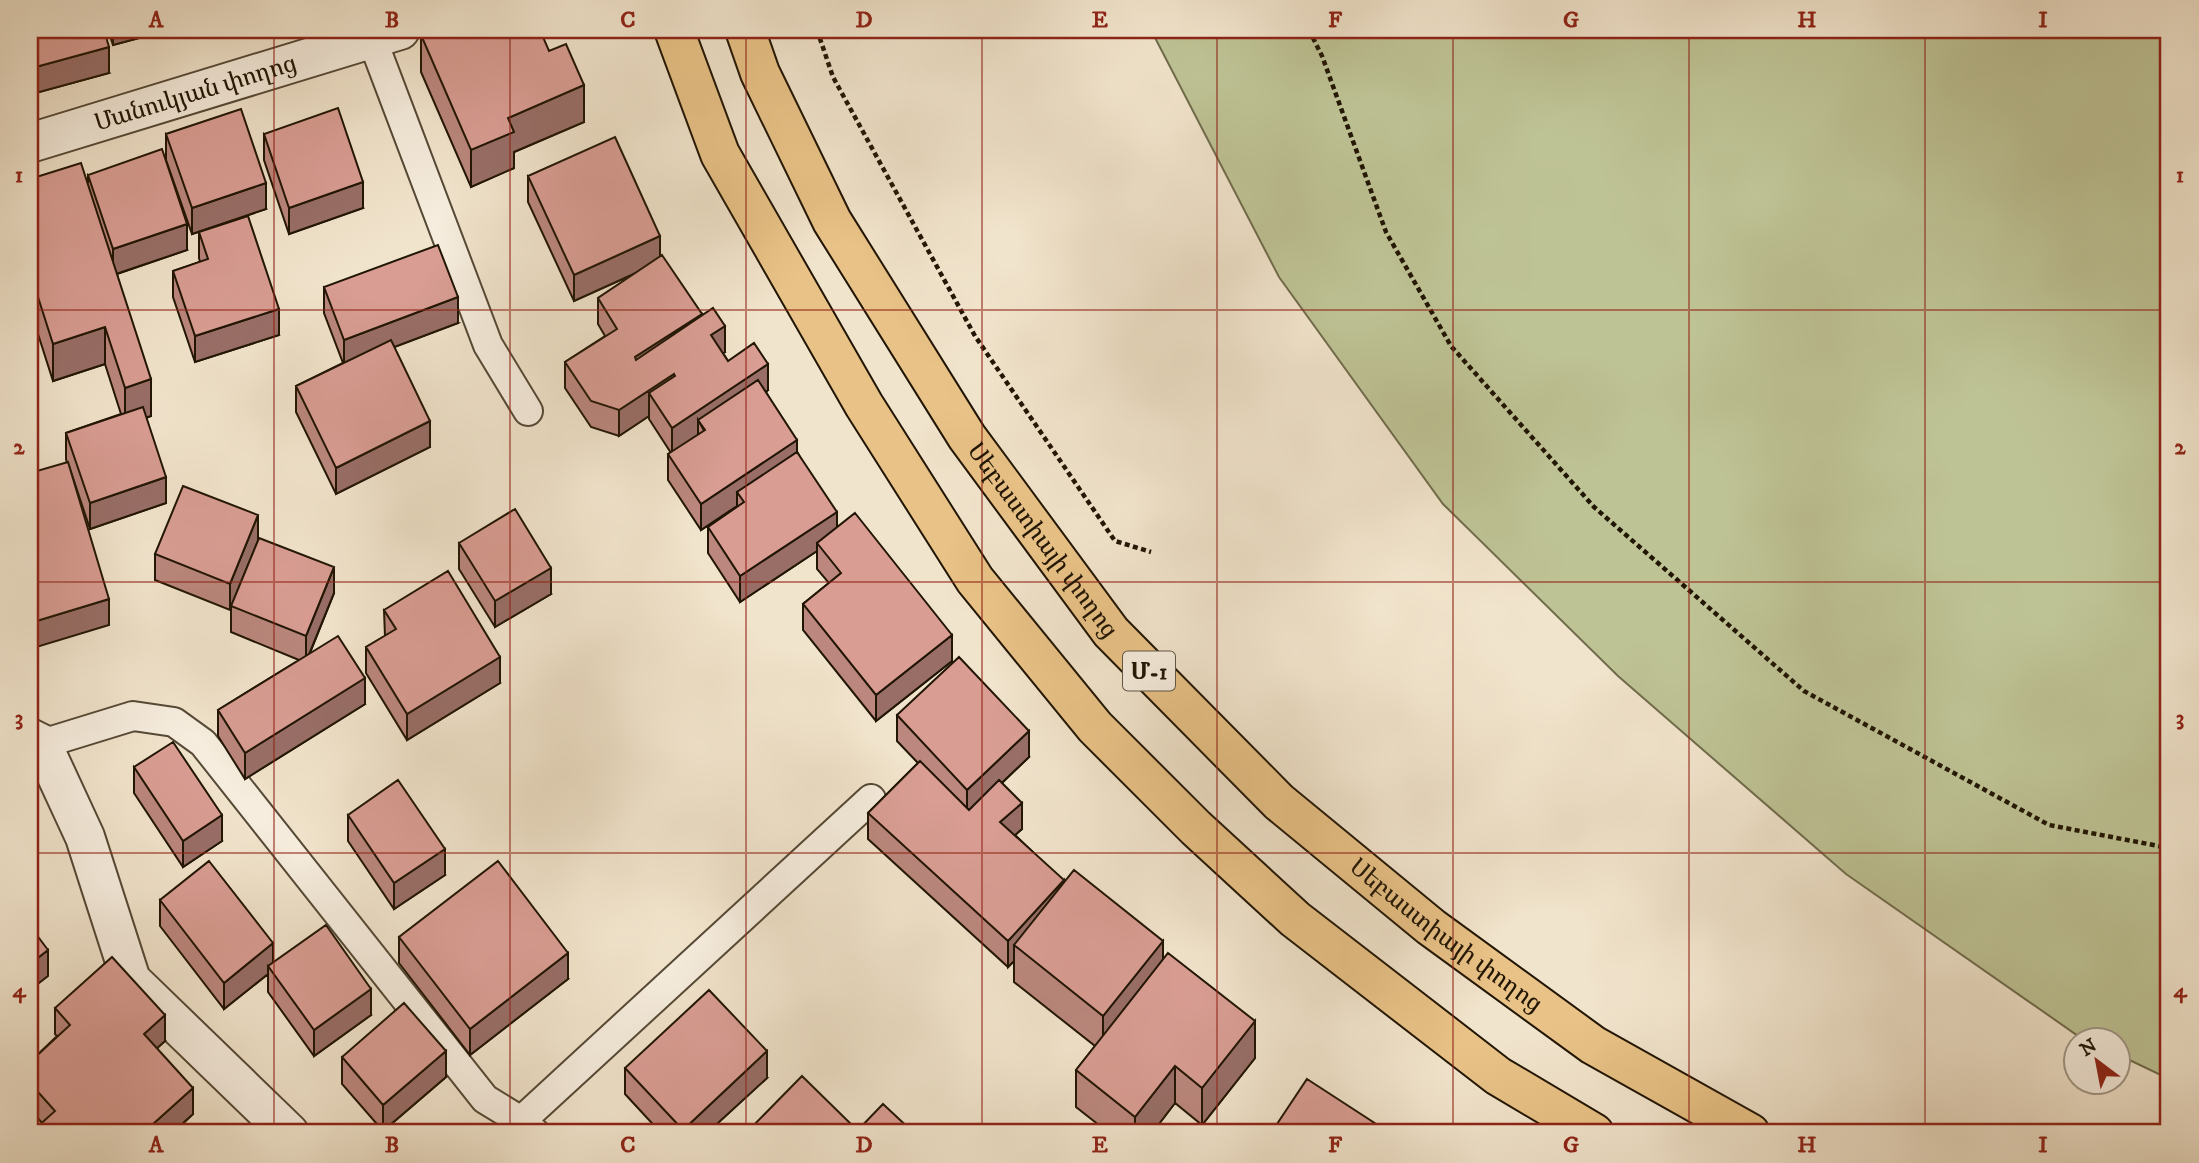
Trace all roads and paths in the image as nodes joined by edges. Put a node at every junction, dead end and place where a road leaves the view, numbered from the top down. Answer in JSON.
{"nodes":[{"id":1,"x":674,"y":30,"type":"edge"},
{"id":2,"x":745,"y":30,"type":"edge"},
{"id":3,"x":817,"y":30,"type":"edge"},
{"id":4,"x":1309,"y":30,"type":"edge"},
{"id":5,"x":386,"y":34,"type":"edge"},
{"id":6,"x":30,"y":143,"type":"edge"},
{"id":7,"x":528,"y":411,"type":"dead end"},
{"id":8,"x":1151,"y":552,"type":"dead end"},
{"id":9,"x":36,"y":741,"type":"edge"},
{"id":10,"x":871,"y":799,"type":"dead end"},
{"id":11,"x":2169,"y":848,"type":"edge"},
{"id":12,"x":528,"y":1127,"type":"edge"},
{"id":13,"x":289,"y":1133,"type":"edge"},
{"id":14,"x":1594,"y":1133,"type":"edge"},
{"id":15,"x":1750,"y":1133,"type":"edge"}],
"edges":[{"from":1,"to":14,"type":"main road"},
{"from":2,"to":15,"type":"main road","name":"Սեբաստիայի փողոց","number":"Մ-1"},
{"from":3,"to":8,"type":"path"},
{"from":4,"to":11,"type":"path"},
{"from":5,"to":6,"type":"street","name":"Մանուկյան փողոց"},
{"from":5,"to":7,"type":"lane"},
{"from":9,"to":12,"type":"lane"},
{"from":9,"to":13,"type":"street"},
{"from":10,"to":12,"type":"lane"}]}
